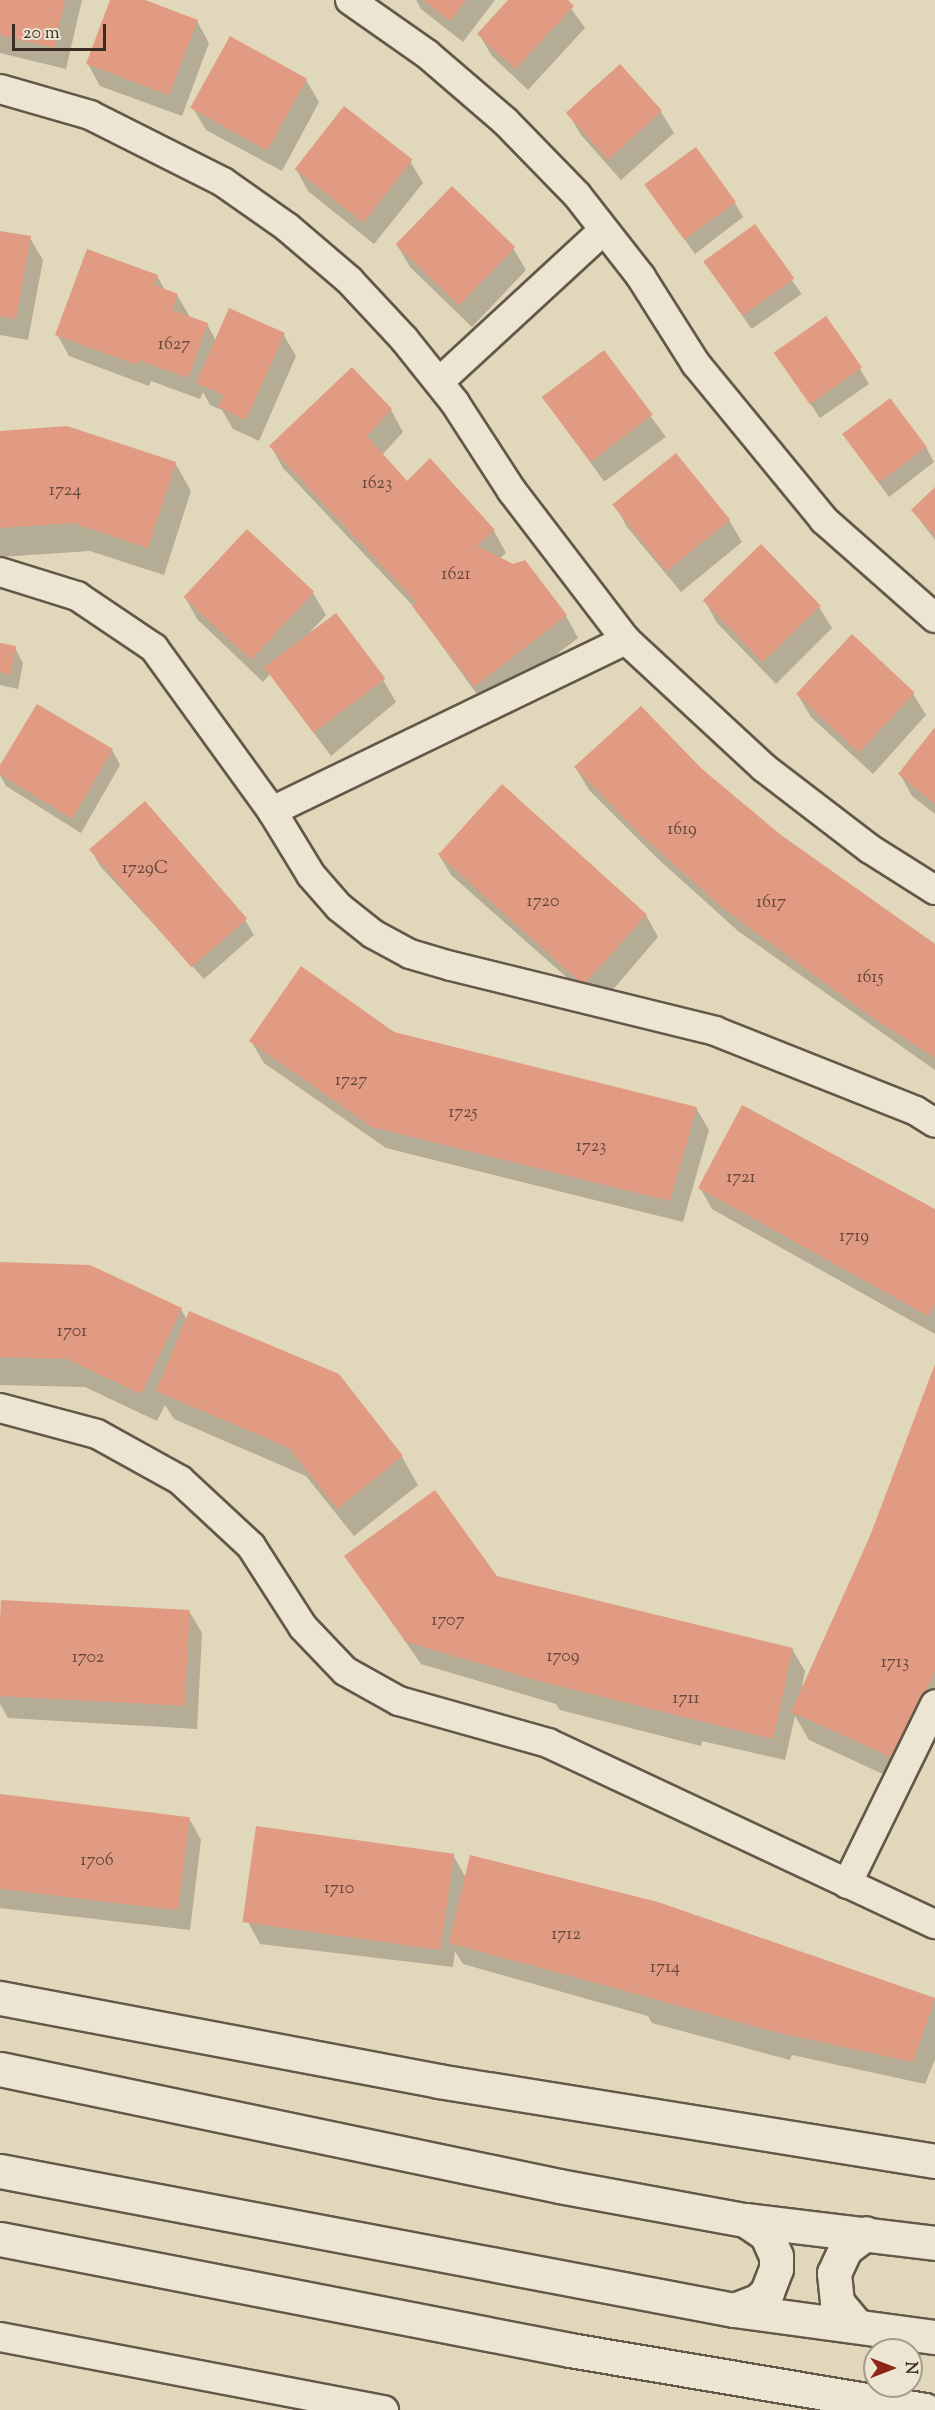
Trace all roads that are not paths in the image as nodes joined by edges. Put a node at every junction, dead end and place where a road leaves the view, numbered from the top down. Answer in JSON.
{"nodes":[{"id":1,"x":350,"y":0,"type":"edge"},
{"id":2,"x":0,"y":89,"type":"edge"},
{"id":3,"x":604,"y":230,"type":"junction"},
{"id":4,"x":439,"y":382,"type":"junction"},
{"id":5,"x":0,"y":572,"type":"edge"},
{"id":6,"x":935,"y":618,"type":"edge"},
{"id":7,"x":626,"y":640,"type":"junction"},
{"id":8,"x":272,"y":811,"type":"junction"},
{"id":9,"x":935,"y":890,"type":"edge"},
{"id":10,"x":935,"y":1123,"type":"edge"},
{"id":11,"x":0,"y":1408,"type":"edge"},
{"id":12,"x":935,"y":1704,"type":"edge"},
{"id":13,"x":848,"y":1884,"type":"junction"},
{"id":14,"x":935,"y":1924,"type":"edge"},
{"id":15,"x":0,"y":1998,"type":"edge"},
{"id":16,"x":0,"y":2069,"type":"edge"},
{"id":17,"x":935,"y":2160,"type":"edge"},
{"id":18,"x":0,"y":2171,"type":"edge"},
{"id":19,"x":745,"y":2220,"type":"junction"},
{"id":20,"x":866,"y":2233,"type":"junction"},
{"id":21,"x":0,"y":2240,"type":"edge"},
{"id":22,"x":935,"y":2243,"type":"edge"},
{"id":23,"x":735,"y":2310,"type":"junction"},
{"id":24,"x":857,"y":2326,"type":"junction"},
{"id":25,"x":0,"y":2337,"type":"edge"},
{"id":26,"x":935,"y":2337,"type":"edge"},
{"id":27,"x":384,"y":2410,"type":"edge"},
{"id":28,"x":925,"y":2410,"type":"edge"}],
"edges":[{"from":1,"to":3,"type":"street"},
{"from":2,"to":4,"type":"street"},
{"from":3,"to":4,"type":"street"},
{"from":3,"to":6,"type":"street"},
{"from":4,"to":7,"type":"street"},
{"from":5,"to":8,"type":"street"},
{"from":7,"to":8,"type":"street"},
{"from":7,"to":9,"type":"street"},
{"from":8,"to":10,"type":"street"},
{"from":11,"to":13,"type":"street"},
{"from":12,"to":13,"type":"street"},
{"from":13,"to":14,"type":"street"},
{"from":15,"to":17,"type":"main road"},
{"from":16,"to":19,"type":"main road"},
{"from":18,"to":23,"type":"main road"},
{"from":19,"to":20,"type":"main road"},
{"from":19,"to":23,"type":"main road"},
{"from":20,"to":22,"type":"main road"},
{"from":20,"to":24,"type":"main road"},
{"from":21,"to":28,"type":"main road"},
{"from":23,"to":24,"type":"main road"},
{"from":24,"to":26,"type":"main road"},
{"from":25,"to":27,"type":"street"}]}
